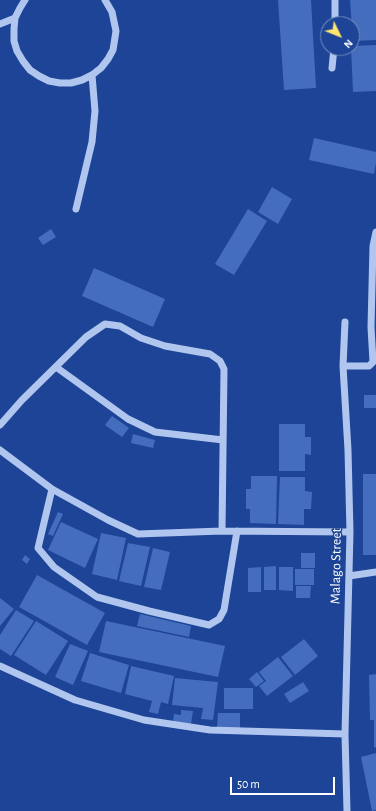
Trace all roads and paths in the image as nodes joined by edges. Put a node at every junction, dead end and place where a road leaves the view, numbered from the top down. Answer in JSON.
{"nodes":[{"id":1,"x":25,"y":0,"type":"edge"},
{"id":2,"x":105,"y":0,"type":"edge"},
{"id":3,"x":335,"y":0,"type":"edge"},
{"id":4,"x":335,"y":16,"type":"edge"},
{"id":5,"x":15,"y":18,"type":"junction"},
{"id":6,"x":0,"y":24,"type":"edge"},
{"id":7,"x":333,"y":56,"type":"edge"},
{"id":8,"x":332,"y":68,"type":"dead end"},
{"id":9,"x":92,"y":75,"type":"junction"},
{"id":10,"x":76,"y":209,"type":"dead end"},
{"id":11,"x":376,"y":232,"type":"edge"},
{"id":12,"x":345,"y":322,"type":"dead end"},
{"id":13,"x":343,"y":366,"type":"junction"},
{"id":14,"x":56,"y":367,"type":"junction"},
{"id":15,"x":0,"y":425,"type":"edge"},
{"id":16,"x":223,"y":440,"type":"junction"},
{"id":17,"x":0,"y":450,"type":"edge"},
{"id":18,"x":52,"y":490,"type":"junction"},
{"id":19,"x":222,"y":531,"type":"junction"},
{"id":20,"x":237,"y":531,"type":"junction"},
{"id":21,"x":350,"y":532,"type":"junction"},
{"id":22,"x":376,"y":572,"type":"edge"},
{"id":23,"x":350,"y":576,"type":"junction"},
{"id":24,"x":0,"y":666,"type":"edge"},
{"id":25,"x":345,"y":734,"type":"junction"},
{"id":26,"x":347,"y":811,"type":"edge"}],
"edges":[{"from":1,"to":5,"type":"street"},
{"from":2,"to":9,"type":"street"},
{"from":3,"to":4,"type":"street"},
{"from":5,"to":6,"type":"street"},
{"from":5,"to":9,"type":"street"},
{"from":7,"to":8,"type":"street"},
{"from":9,"to":10,"type":"street"},
{"from":11,"to":13,"type":"street"},
{"from":12,"to":13,"type":"street","name":"Malago Street"},
{"from":13,"to":21,"type":"street","name":"Malago Street"},
{"from":14,"to":15,"type":"street"},
{"from":14,"to":16,"type":"street"},
{"from":14,"to":16,"type":"street"},
{"from":16,"to":19,"type":"street"},
{"from":17,"to":18,"type":"street"},
{"from":18,"to":19,"type":"street"},
{"from":18,"to":20,"type":"street"},
{"from":19,"to":20,"type":"street"},
{"from":20,"to":21,"type":"street"},
{"from":21,"to":23,"type":"street","name":"Malago Street"},
{"from":22,"to":23,"type":"street"},
{"from":23,"to":25,"type":"street","name":"Malago Street"},
{"from":24,"to":25,"type":"street"},
{"from":25,"to":26,"type":"street","name":"Malago Street"}]}
